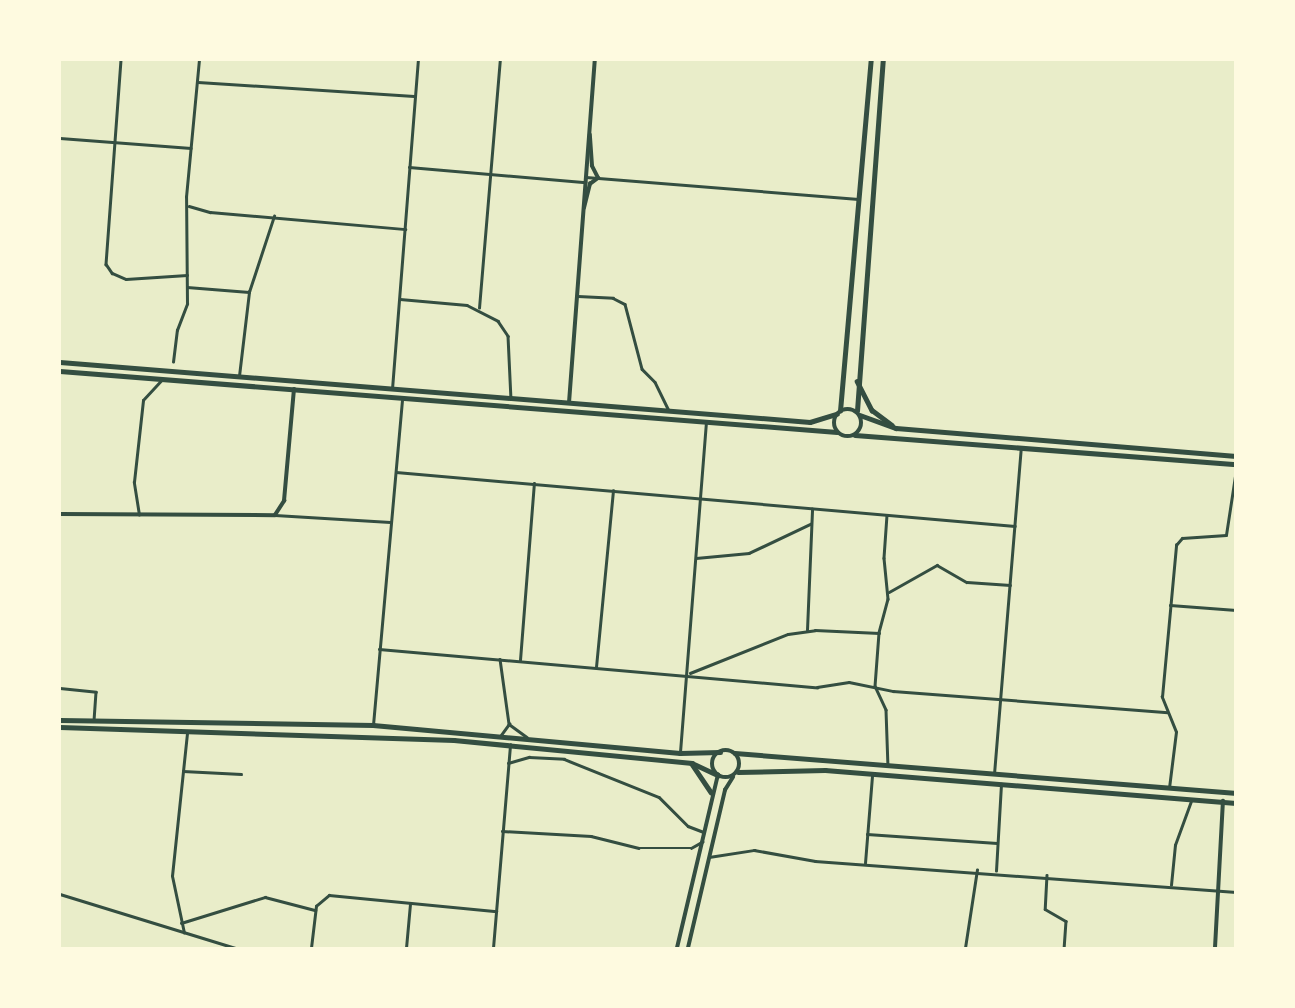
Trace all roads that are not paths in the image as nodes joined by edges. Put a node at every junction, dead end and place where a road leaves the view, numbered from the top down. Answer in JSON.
{"nodes":[{"id":1,"x":121,"y":60,"type":"edge"},
{"id":2,"x":199,"y":60,"type":"edge"},
{"id":3,"x":418,"y":60,"type":"edge"},
{"id":4,"x":500,"y":60,"type":"edge"},
{"id":5,"x":596,"y":60,"type":"edge"},
{"id":6,"x":871,"y":60,"type":"edge"},
{"id":7,"x":883,"y":60,"type":"edge"},
{"id":8,"x":197,"y":82,"type":"junction"},
{"id":9,"x":414,"y":96,"type":"junction"},
{"id":10,"x":589,"y":134,"type":"junction"},
{"id":11,"x":60,"y":138,"type":"edge"},
{"id":12,"x":115,"y":142,"type":"junction"},
{"id":13,"x":191,"y":148,"type":"junction"},
{"id":14,"x":409,"y":167,"type":"junction"},
{"id":15,"x":488,"y":173,"type":"junction"},
{"id":16,"x":598,"y":178,"type":"junction"},
{"id":17,"x":585,"y":180,"type":"junction"},
{"id":18,"x":860,"y":199,"type":"junction"},
{"id":19,"x":189,"y":206,"type":"junction"},
{"id":20,"x":583,"y":210,"type":"junction"},
{"id":21,"x":274,"y":216,"type":"junction"},
{"id":22,"x":405,"y":229,"type":"junction"},
{"id":23,"x":187,"y":275,"type":"junction"},
{"id":24,"x":187,"y":286,"type":"junction"},
{"id":25,"x":249,"y":292,"type":"junction"},
{"id":26,"x":577,"y":296,"type":"junction"},
{"id":27,"x":400,"y":299,"type":"junction"},
{"id":28,"x":479,"y":308,"type":"junction"},
{"id":29,"x":60,"y":362,"type":"edge"},
{"id":30,"x":173,"y":362,"type":"dead end"},
{"id":31,"x":60,"y":370,"type":"edge"},
{"id":32,"x":239,"y":377,"type":"junction"},
{"id":33,"x":165,"y":379,"type":"junction"},
{"id":34,"x":857,"y":381,"type":"junction"},
{"id":35,"x":294,"y":389,"type":"junction"},
{"id":36,"x":392,"y":389,"type":"junction"},
{"id":37,"x":511,"y":399,"type":"junction"},
{"id":38,"x":402,"y":400,"type":"junction"},
{"id":39,"x":569,"y":404,"type":"junction"},
{"id":40,"x":669,"y":412,"type":"junction"},
{"id":41,"x":838,"y":412,"type":"junction"},
{"id":42,"x":859,"y":413,"type":"junction"},
{"id":43,"x":706,"y":424,"type":"junction"},
{"id":44,"x":896,"y":428,"type":"junction"},
{"id":45,"x":838,"y":432,"type":"junction"},
{"id":46,"x":855,"y":435,"type":"junction"},
{"id":47,"x":1021,"y":448,"type":"junction"},
{"id":48,"x":1236,"y":456,"type":"edge"},
{"id":49,"x":1236,"y":464,"type":"edge"},
{"id":50,"x":1236,"y":470,"type":"edge"},
{"id":51,"x":396,"y":472,"type":"junction"},
{"id":52,"x":534,"y":484,"type":"junction"},
{"id":53,"x":613,"y":491,"type":"junction"},
{"id":54,"x":701,"y":498,"type":"junction"},
{"id":55,"x":812,"y":508,"type":"junction"},
{"id":56,"x":60,"y":514,"type":"edge"},
{"id":57,"x":139,"y":515,"type":"junction"},
{"id":58,"x":275,"y":515,"type":"junction"},
{"id":59,"x":887,"y":515,"type":"junction"},
{"id":60,"x":391,"y":523,"type":"junction"},
{"id":61,"x":810,"y":524,"type":"junction"},
{"id":62,"x":1015,"y":526,"type":"junction"},
{"id":63,"x":696,"y":558,"type":"junction"},
{"id":64,"x":1010,"y":585,"type":"junction"},
{"id":65,"x":888,"y":593,"type":"junction"},
{"id":66,"x":1170,"y":605,"type":"junction"},
{"id":67,"x":1236,"y":610,"type":"edge"},
{"id":68,"x":807,"y":631,"type":"junction"},
{"id":69,"x":879,"y":633,"type":"junction"},
{"id":70,"x":379,"y":649,"type":"junction"},
{"id":71,"x":500,"y":659,"type":"junction"},
{"id":72,"x":520,"y":660,"type":"junction"},
{"id":73,"x":596,"y":667,"type":"junction"},
{"id":74,"x":687,"y":675,"type":"junction"},
{"id":75,"x":875,"y":686,"type":"junction"},
{"id":76,"x":60,"y":688,"type":"edge"},
{"id":77,"x":1000,"y":700,"type":"junction"},
{"id":78,"x":1167,"y":712,"type":"junction"},
{"id":79,"x":94,"y":719,"type":"junction"},
{"id":80,"x":60,"y":720,"type":"edge"},
{"id":81,"x":509,"y":724,"type":"junction"},
{"id":82,"x":373,"y":725,"type":"junction"},
{"id":83,"x":60,"y":727,"type":"edge"},
{"id":84,"x":187,"y":730,"type":"junction"},
{"id":85,"x":500,"y":735,"type":"junction"},
{"id":86,"x":527,"y":737,"type":"junction"},
{"id":87,"x":510,"y":745,"type":"junction"},
{"id":88,"x":720,"y":752,"type":"junction"},
{"id":89,"x":680,"y":753,"type":"junction"},
{"id":90,"x":735,"y":753,"type":"junction"},
{"id":91,"x":508,"y":762,"type":"junction"},
{"id":92,"x":692,"y":763,"type":"junction"},
{"id":93,"x":888,"y":766,"type":"junction"},
{"id":94,"x":183,"y":771,"type":"junction"},
{"id":95,"x":738,"y":772,"type":"junction"},
{"id":96,"x":241,"y":774,"type":"dead end"},
{"id":97,"x":873,"y":774,"type":"junction"},
{"id":98,"x":994,"y":774,"type":"junction"},
{"id":99,"x":718,"y":775,"type":"junction"},
{"id":100,"x":733,"y":777,"type":"junction"},
{"id":101,"x":1001,"y":784,"type":"junction"},
{"id":102,"x":1169,"y":788,"type":"junction"},
{"id":103,"x":711,"y":792,"type":"junction"},
{"id":104,"x":1236,"y":793,"type":"edge"},
{"id":105,"x":1192,"y":799,"type":"junction"},
{"id":106,"x":1223,"y":801,"type":"junction"},
{"id":107,"x":1236,"y":803,"type":"edge"},
{"id":108,"x":502,"y":831,"type":"junction"},
{"id":109,"x":704,"y":832,"type":"junction"},
{"id":110,"x":867,"y":834,"type":"junction"},
{"id":111,"x":702,"y":842,"type":"junction"},
{"id":112,"x":998,"y":843,"type":"junction"},
{"id":113,"x":691,"y":848,"type":"junction"},
{"id":114,"x":698,"y":857,"type":"junction"},
{"id":115,"x":709,"y":857,"type":"junction"},
{"id":116,"x":865,"y":863,"type":"junction"},
{"id":117,"x":976,"y":870,"type":"junction"},
{"id":118,"x":996,"y":871,"type":"junction"},
{"id":119,"x":1047,"y":875,"type":"junction"},
{"id":120,"x":1171,"y":886,"type":"junction"},
{"id":121,"x":1219,"y":891,"type":"junction"},
{"id":122,"x":1236,"y":892,"type":"edge"},
{"id":123,"x":60,"y":894,"type":"edge"},
{"id":124,"x":410,"y":904,"type":"junction"},
{"id":125,"x":315,"y":910,"type":"junction"},
{"id":126,"x":496,"y":911,"type":"junction"},
{"id":127,"x":180,"y":923,"type":"junction"},
{"id":128,"x":184,"y":933,"type":"junction"},
{"id":129,"x":236,"y":948,"type":"edge"},
{"id":130,"x":311,"y":948,"type":"edge"},
{"id":131,"x":405,"y":948,"type":"edge"},
{"id":132,"x":493,"y":948,"type":"edge"},
{"id":133,"x":677,"y":948,"type":"edge"},
{"id":134,"x":688,"y":948,"type":"edge"},
{"id":135,"x":965,"y":948,"type":"edge"},
{"id":136,"x":1064,"y":948,"type":"edge"},
{"id":137,"x":1215,"y":948,"type":"edge"}],
"edges":[{"from":1,"to":12,"type":"street"},
{"from":2,"to":8,"type":"street"},
{"from":3,"to":9,"type":"street"},
{"from":4,"to":15,"type":"street"},
{"from":5,"to":10,"type":"street"},
{"from":6,"to":18,"type":"main road"},
{"from":7,"to":34,"type":"main road"},
{"from":8,"to":9,"type":"street"},
{"from":8,"to":13,"type":"street"},
{"from":9,"to":14,"type":"street"},
{"from":10,"to":16,"type":"street"},
{"from":10,"to":17,"type":"street"},
{"from":11,"to":12,"type":"street"},
{"from":12,"to":13,"type":"street"},
{"from":12,"to":23,"type":"street"},
{"from":13,"to":19,"type":"street"},
{"from":14,"to":15,"type":"street"},
{"from":14,"to":22,"type":"street"},
{"from":15,"to":17,"type":"street"},
{"from":15,"to":28,"type":"street"},
{"from":16,"to":17,"type":"street"},
{"from":16,"to":18,"type":"street"},
{"from":16,"to":20,"type":"street"},
{"from":17,"to":20,"type":"street"},
{"from":18,"to":41,"type":"main road"},
{"from":19,"to":21,"type":"street"},
{"from":19,"to":23,"type":"street"},
{"from":20,"to":26,"type":"street"},
{"from":21,"to":22,"type":"street"},
{"from":21,"to":25,"type":"street"},
{"from":22,"to":27,"type":"street"},
{"from":23,"to":24,"type":"street"},
{"from":24,"to":25,"type":"street"},
{"from":24,"to":30,"type":"street"},
{"from":25,"to":32,"type":"street"},
{"from":26,"to":39,"type":"street"},
{"from":26,"to":40,"type":"street"},
{"from":27,"to":28,"type":"street"},
{"from":27,"to":36,"type":"street"},
{"from":28,"to":37,"type":"street"},
{"from":29,"to":32,"type":"main road"},
{"from":31,"to":33,"type":"main road"},
{"from":32,"to":36,"type":"main road"},
{"from":33,"to":35,"type":"main road"},
{"from":33,"to":57,"type":"street"},
{"from":34,"to":42,"type":"main road"},
{"from":34,"to":44,"type":"main road"},
{"from":35,"to":38,"type":"main road"},
{"from":35,"to":58,"type":"street"},
{"from":36,"to":37,"type":"main road"},
{"from":37,"to":39,"type":"main road"},
{"from":38,"to":43,"type":"main road"},
{"from":38,"to":51,"type":"street"},
{"from":39,"to":40,"type":"main road"},
{"from":40,"to":41,"type":"main road"},
{"from":41,"to":42,"type":"main road"},
{"from":41,"to":45,"type":"main road"},
{"from":42,"to":44,"type":"main road"},
{"from":42,"to":46,"type":"main road"},
{"from":43,"to":45,"type":"main road"},
{"from":43,"to":54,"type":"street"},
{"from":44,"to":48,"type":"main road"},
{"from":45,"to":46,"type":"main road"},
{"from":46,"to":47,"type":"main road"},
{"from":47,"to":49,"type":"main road"},
{"from":47,"to":62,"type":"street"},
{"from":50,"to":66,"type":"street"},
{"from":51,"to":52,"type":"street"},
{"from":51,"to":60,"type":"street"},
{"from":52,"to":53,"type":"street"},
{"from":52,"to":72,"type":"street"},
{"from":53,"to":54,"type":"street"},
{"from":53,"to":73,"type":"street"},
{"from":54,"to":55,"type":"street"},
{"from":54,"to":63,"type":"street"},
{"from":55,"to":59,"type":"street"},
{"from":55,"to":61,"type":"street"},
{"from":56,"to":57,"type":"street"},
{"from":57,"to":58,"type":"street"},
{"from":58,"to":60,"type":"street"},
{"from":59,"to":62,"type":"street"},
{"from":59,"to":65,"type":"street"},
{"from":60,"to":70,"type":"street"},
{"from":61,"to":63,"type":"street"},
{"from":61,"to":68,"type":"street"},
{"from":62,"to":64,"type":"street"},
{"from":63,"to":74,"type":"street"},
{"from":64,"to":65,"type":"street"},
{"from":64,"to":77,"type":"street"},
{"from":65,"to":69,"type":"street"},
{"from":66,"to":67,"type":"street"},
{"from":66,"to":78,"type":"street"},
{"from":68,"to":69,"type":"street"},
{"from":68,"to":74,"type":"street"},
{"from":69,"to":75,"type":"street"},
{"from":70,"to":71,"type":"street"},
{"from":70,"to":82,"type":"street"},
{"from":71,"to":72,"type":"street"},
{"from":71,"to":81,"type":"street"},
{"from":72,"to":73,"type":"street"},
{"from":73,"to":74,"type":"street"},
{"from":74,"to":75,"type":"street"},
{"from":74,"to":89,"type":"street"},
{"from":75,"to":77,"type":"street"},
{"from":75,"to":93,"type":"street"},
{"from":76,"to":79,"type":"street"},
{"from":77,"to":78,"type":"street"},
{"from":77,"to":98,"type":"street"},
{"from":78,"to":102,"type":"street"},
{"from":79,"to":80,"type":"main road"},
{"from":79,"to":82,"type":"main road"},
{"from":81,"to":85,"type":"street"},
{"from":81,"to":86,"type":"street"},
{"from":82,"to":85,"type":"main road"},
{"from":83,"to":84,"type":"main road"},
{"from":84,"to":87,"type":"main road"},
{"from":84,"to":94,"type":"street"},
{"from":85,"to":86,"type":"main road"},
{"from":86,"to":89,"type":"main road"},
{"from":87,"to":91,"type":"street"},
{"from":87,"to":92,"type":"main road"},
{"from":88,"to":89,"type":"main road"},
{"from":88,"to":90,"type":"main road"},
{"from":88,"to":99,"type":"main road"},
{"from":90,"to":93,"type":"main road"},
{"from":90,"to":95,"type":"main road"},
{"from":91,"to":108,"type":"street"},
{"from":91,"to":109,"type":"street"},
{"from":92,"to":99,"type":"main road"},
{"from":92,"to":103,"type":"main road"},
{"from":93,"to":98,"type":"main road"},
{"from":94,"to":96,"type":"street"},
{"from":94,"to":127,"type":"street"},
{"from":95,"to":97,"type":"main road"},
{"from":95,"to":100,"type":"main road"},
{"from":97,"to":101,"type":"main road"},
{"from":97,"to":110,"type":"street"},
{"from":98,"to":102,"type":"main road"},
{"from":99,"to":100,"type":"main road"},
{"from":99,"to":103,"type":"street"},
{"from":100,"to":115,"type":"street"},
{"from":101,"to":105,"type":"main road"},
{"from":101,"to":112,"type":"street"},
{"from":102,"to":104,"type":"main road"},
{"from":103,"to":109,"type":"street"},
{"from":105,"to":106,"type":"main road"},
{"from":105,"to":120,"type":"street"},
{"from":106,"to":107,"type":"main road"},
{"from":106,"to":121,"type":"street"},
{"from":108,"to":113,"type":"street"},
{"from":108,"to":126,"type":"street"},
{"from":109,"to":111,"type":"street"},
{"from":110,"to":112,"type":"street"},
{"from":110,"to":116,"type":"street"},
{"from":111,"to":113,"type":"street"},
{"from":111,"to":114,"type":"street"},
{"from":112,"to":118,"type":"street"},
{"from":113,"to":114,"type":"street"},
{"from":114,"to":133,"type":"street"},
{"from":115,"to":116,"type":"street"},
{"from":115,"to":134,"type":"street"},
{"from":116,"to":117,"type":"street"},
{"from":117,"to":118,"type":"street"},
{"from":117,"to":135,"type":"street"},
{"from":118,"to":119,"type":"street"},
{"from":119,"to":120,"type":"street"},
{"from":119,"to":136,"type":"street"},
{"from":120,"to":121,"type":"street"},
{"from":121,"to":122,"type":"street"},
{"from":121,"to":137,"type":"street"},
{"from":123,"to":128,"type":"street"},
{"from":124,"to":125,"type":"street"},
{"from":124,"to":126,"type":"street"},
{"from":124,"to":131,"type":"street"},
{"from":125,"to":127,"type":"street"},
{"from":125,"to":130,"type":"street"},
{"from":126,"to":132,"type":"street"},
{"from":127,"to":128,"type":"street"},
{"from":128,"to":129,"type":"street"}]}
